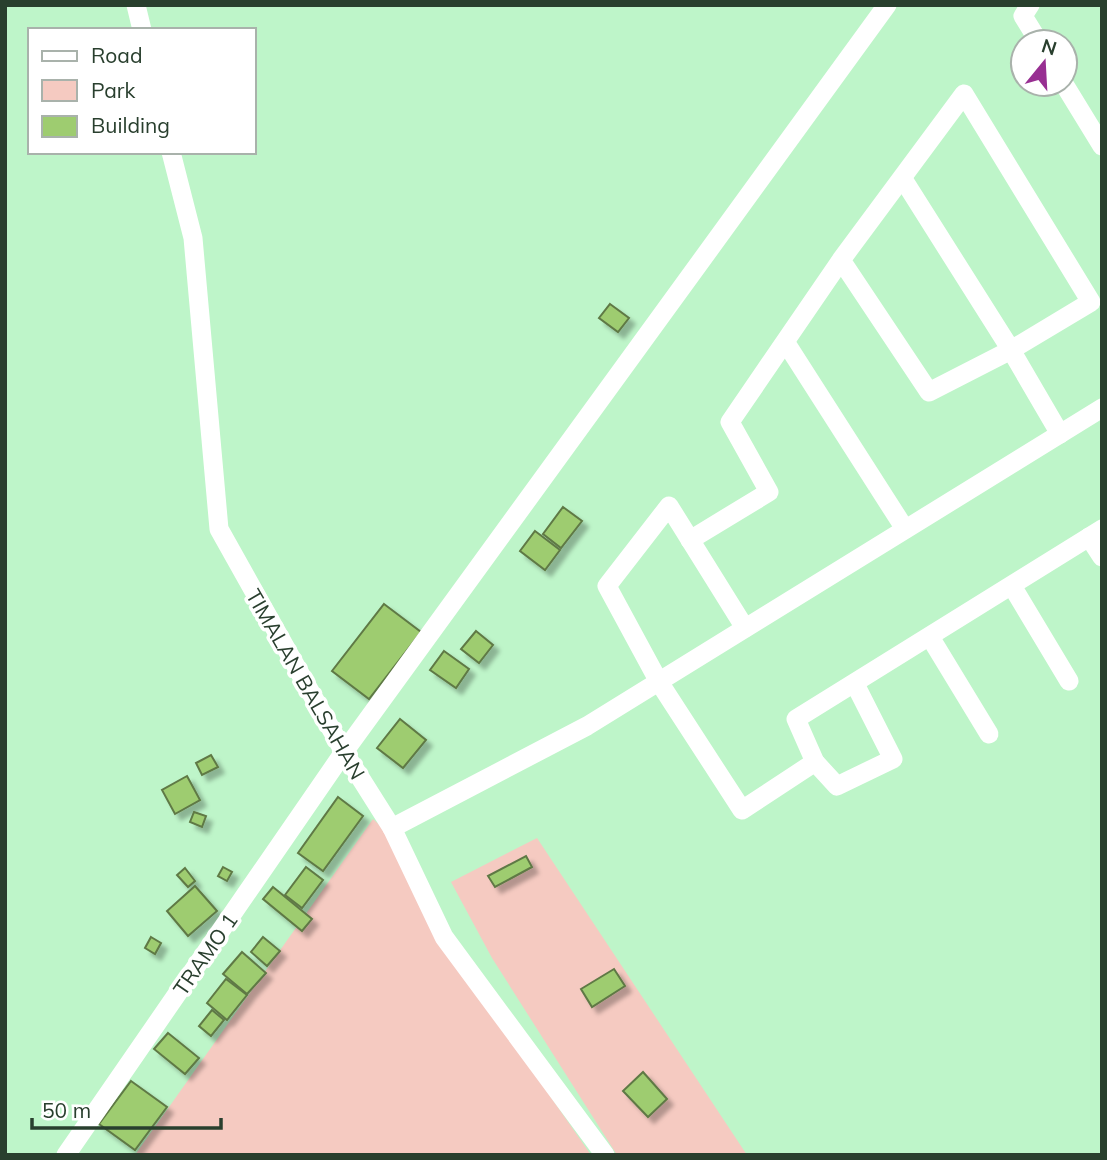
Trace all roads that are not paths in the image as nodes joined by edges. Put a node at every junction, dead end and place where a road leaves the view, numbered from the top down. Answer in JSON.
{"nodes":[{"id":1,"x":136,"y":5,"type":"edge"},
{"id":2,"x":887,"y":5,"type":"edge"},
{"id":3,"x":1030,"y":5,"type":"edge"},
{"id":4,"x":142,"y":28,"type":"edge"},
{"id":5,"x":1030,"y":28,"type":"edge"},
{"id":6,"x":1073,"y":98,"type":"edge"},
{"id":7,"x":1102,"y":146,"type":"edge"},
{"id":8,"x":172,"y":154,"type":"edge"},
{"id":9,"x":903,"y":178,"type":"junction"},
{"id":10,"x":841,"y":260,"type":"junction"},
{"id":11,"x":786,"y":342,"type":"junction"},
{"id":12,"x":1011,"y":350,"type":"junction"},
{"id":13,"x":1102,"y":408,"type":"edge"},
{"id":14,"x":1060,"y":434,"type":"junction"},
{"id":15,"x":905,"y":529,"type":"junction"},
{"id":16,"x":1096,"y":533,"type":"edge"},
{"id":17,"x":690,"y":540,"type":"junction"},
{"id":18,"x":1102,"y":557,"type":"edge"},
{"id":19,"x":1012,"y":586,"type":"junction"},
{"id":20,"x":745,"y":628,"type":"junction"},
{"id":21,"x":930,"y":637,"type":"junction"},
{"id":22,"x":1069,"y":681,"type":"dead end"},
{"id":23,"x":659,"y":682,"type":"junction"},
{"id":24,"x":855,"y":684,"type":"junction"},
{"id":25,"x":989,"y":734,"type":"dead end"},
{"id":26,"x":344,"y":752,"type":"junction"},
{"id":27,"x":815,"y":762,"type":"junction"},
{"id":28,"x":392,"y":828,"type":"junction"},
{"id":29,"x":66,"y":1155,"type":"edge"},
{"id":30,"x":605,"y":1155,"type":"edge"}],
"edges":[{"from":1,"to":4,"type":"street"},
{"from":2,"to":26,"type":"street","name":"TRAMO 1"},
{"from":3,"to":5,"type":"street"},
{"from":6,"to":7,"type":"street"},
{"from":8,"to":26,"type":"street","name":"TIMALAN BALSAHAN"},
{"from":9,"to":10,"type":"street"},
{"from":9,"to":12,"type":"street"},
{"from":9,"to":12,"type":"street"},
{"from":10,"to":11,"type":"street"},
{"from":10,"to":12,"type":"street"},
{"from":11,"to":15,"type":"street"},
{"from":11,"to":17,"type":"street"},
{"from":12,"to":14,"type":"street"},
{"from":13,"to":14,"type":"street"},
{"from":14,"to":15,"type":"street"},
{"from":15,"to":20,"type":"street"},
{"from":16,"to":18,"type":"street"},
{"from":16,"to":19,"type":"street"},
{"from":17,"to":20,"type":"street"},
{"from":17,"to":23,"type":"street"},
{"from":19,"to":21,"type":"street"},
{"from":19,"to":22,"type":"street"},
{"from":20,"to":23,"type":"street"},
{"from":21,"to":24,"type":"street"},
{"from":21,"to":25,"type":"street"},
{"from":23,"to":27,"type":"street"},
{"from":23,"to":28,"type":"street"},
{"from":24,"to":27,"type":"street"},
{"from":24,"to":27,"type":"street"},
{"from":26,"to":28,"type":"street","name":"TIMALAN BALSAHAN"},
{"from":26,"to":29,"type":"street","name":"TRAMO 1"},
{"from":28,"to":30,"type":"street","name":"TIMALAN BALSAHAN"}]}
